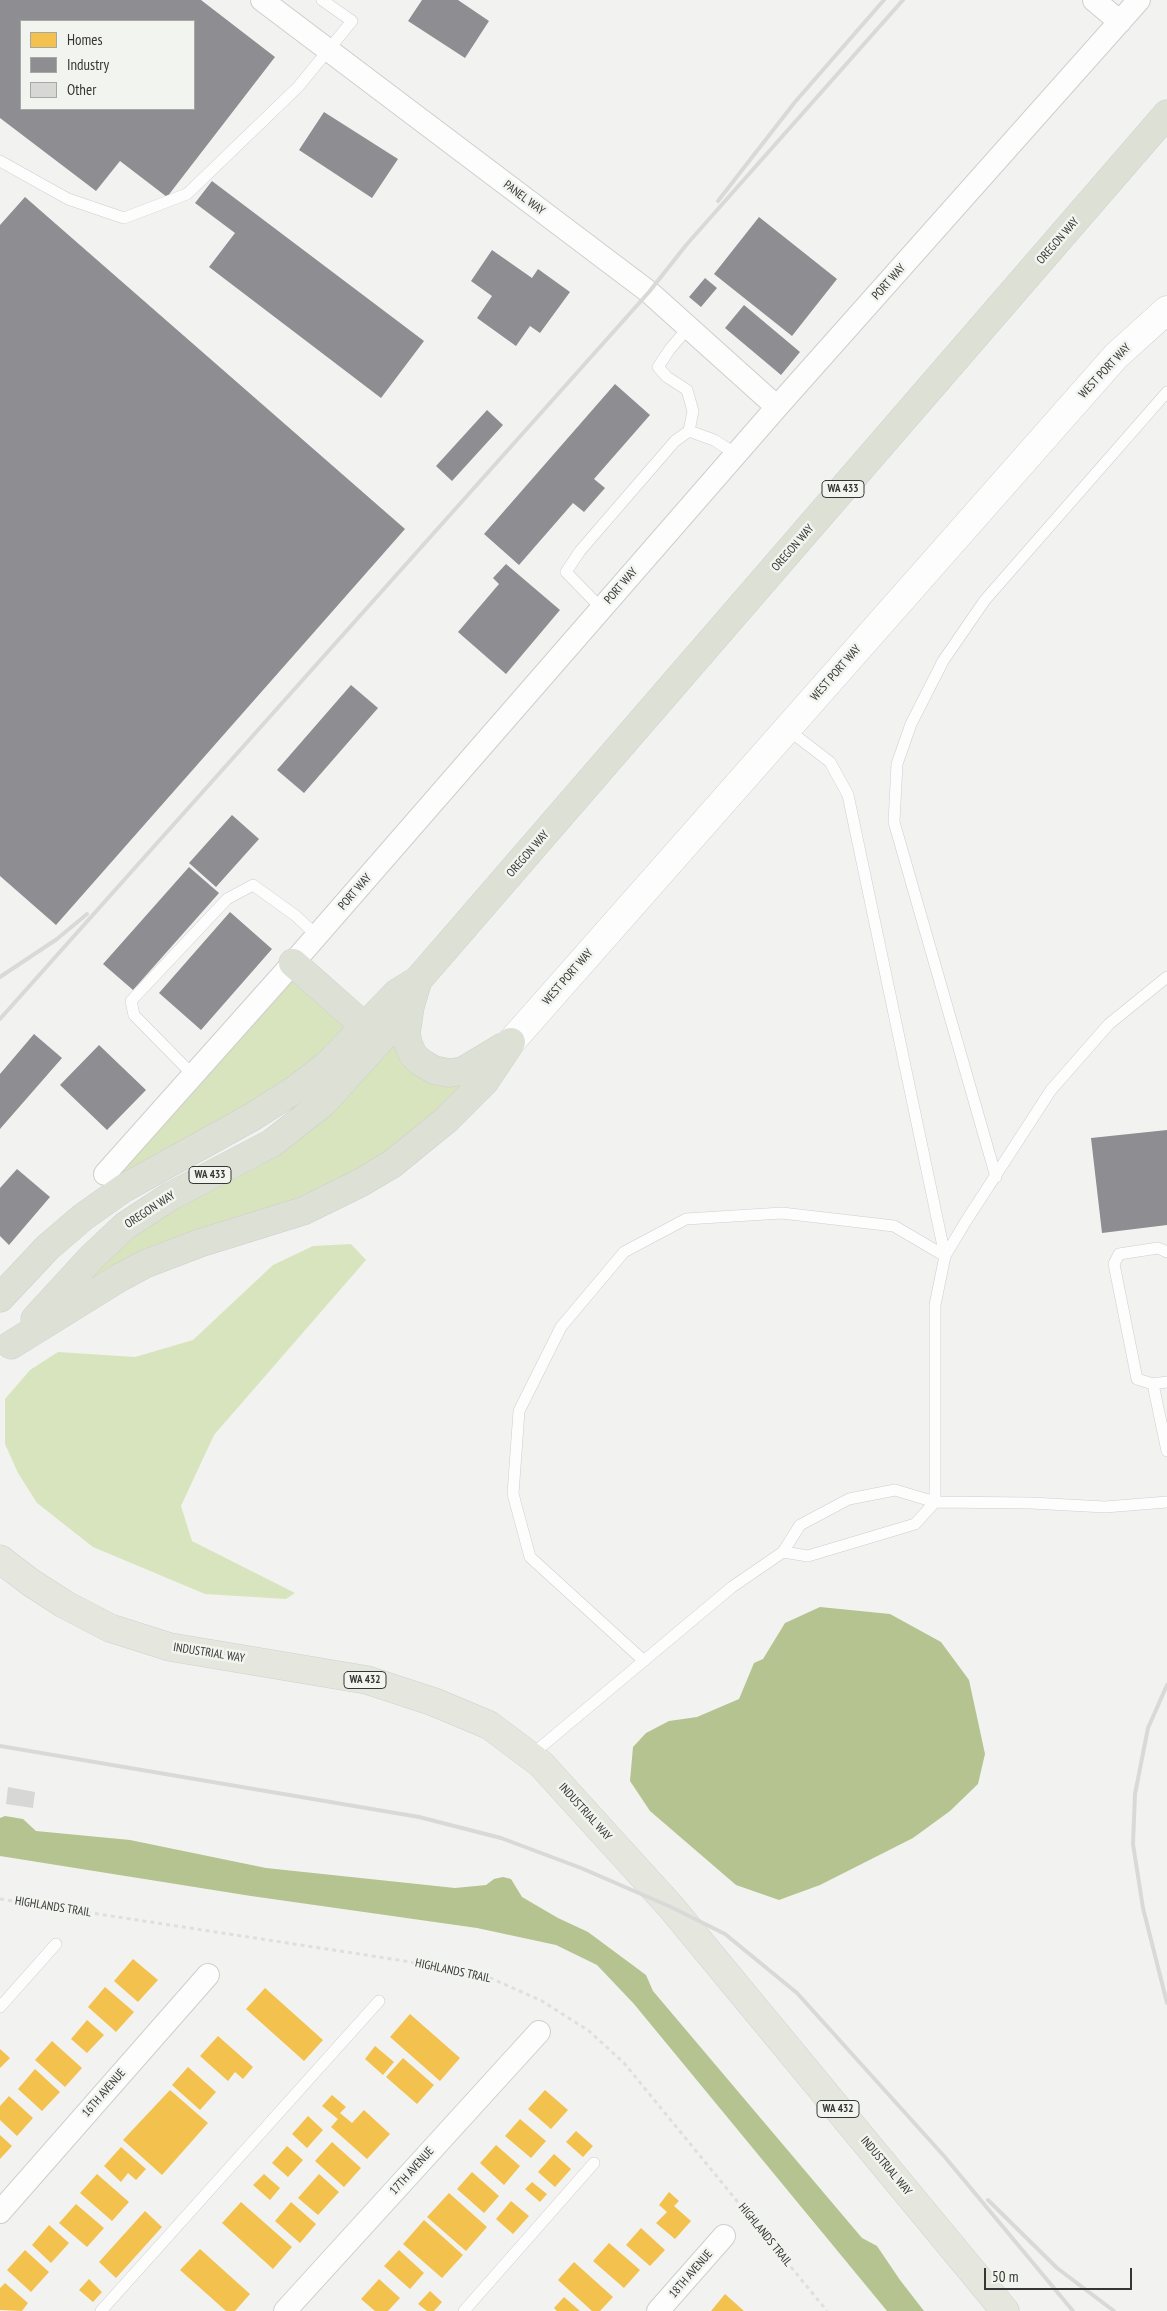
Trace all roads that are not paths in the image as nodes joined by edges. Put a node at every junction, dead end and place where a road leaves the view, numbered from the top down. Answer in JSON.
{"nodes":[{"id":1,"x":262,"y":0,"type":"edge"},
{"id":2,"x":322,"y":0,"type":"edge"},
{"id":3,"x":1094,"y":0,"type":"edge"},
{"id":4,"x":1139,"y":0,"type":"edge"},
{"id":5,"x":1120,"y":22,"type":"junction"},
{"id":6,"x":328,"y":50,"type":"junction"},
{"id":7,"x":1167,"y":114,"type":"edge"},
{"id":8,"x":0,"y":162,"type":"edge"},
{"id":9,"x":1167,"y":310,"type":"edge"},
{"id":10,"x":688,"y":328,"type":"junction"},
{"id":11,"x":1167,"y":392,"type":"edge"},
{"id":12,"x":777,"y":407,"type":"junction"},
{"id":13,"x":689,"y":431,"type":"junction"},
{"id":14,"x":736,"y":454,"type":"junction"},
{"id":15,"x":602,"y":609,"type":"junction"},
{"id":16,"x":787,"y":729,"type":"junction"},
{"id":17,"x":316,"y":936,"type":"junction"},
{"id":18,"x":293,"y":963,"type":"junction"},
{"id":19,"x":1167,"y":977,"type":"edge"},
{"id":20,"x":418,"y":980,"type":"junction"},
{"id":21,"x":410,"y":1007,"type":"junction"},
{"id":22,"x":364,"y":1026,"type":"junction"},
{"id":23,"x":511,"y":1042,"type":"junction"},
{"id":24,"x":193,"y":1075,"type":"junction"},
{"id":25,"x":105,"y":1174,"type":"dead end"},
{"id":26,"x":996,"y":1177,"type":"junction"},
{"id":27,"x":1167,"y":1252,"type":"edge"},
{"id":28,"x":945,"y":1256,"type":"junction"},
{"id":29,"x":0,"y":1298,"type":"edge"},
{"id":30,"x":6,"y":1351,"type":"edge"},
{"id":31,"x":1167,"y":1382,"type":"edge"},
{"id":32,"x":1153,"y":1384,"type":"junction"},
{"id":33,"x":1167,"y":1451,"type":"edge"},
{"id":34,"x":935,"y":1502,"type":"junction"},
{"id":35,"x":1167,"y":1502,"type":"edge"},
{"id":36,"x":783,"y":1552,"type":"junction"},
{"id":37,"x":0,"y":1559,"type":"edge"},
{"id":38,"x":644,"y":1661,"type":"junction"},
{"id":39,"x":530,"y":1756,"type":"junction"},
{"id":40,"x":56,"y":1944,"type":"dead end"},
{"id":41,"x":208,"y":1975,"type":"dead end"},
{"id":42,"x":380,"y":2001,"type":"dead end"},
{"id":43,"x":0,"y":2007,"type":"edge"},
{"id":44,"x":539,"y":2032,"type":"dead end"},
{"id":45,"x":594,"y":2163,"type":"dead end"},
{"id":46,"x":0,"y":2212,"type":"edge"},
{"id":47,"x":724,"y":2236,"type":"dead end"},
{"id":48,"x":101,"y":2311,"type":"edge"},
{"id":49,"x":285,"y":2311,"type":"edge"},
{"id":50,"x":464,"y":2311,"type":"edge"},
{"id":51,"x":658,"y":2311,"type":"edge"},
{"id":52,"x":1005,"y":2311,"type":"edge"}],
"edges":[{"from":1,"to":6,"type":"street","name":"PANEL WAY"},
{"from":2,"to":6,"type":"lane"},
{"from":3,"to":5,"type":"street"},
{"from":4,"to":5,"type":"street","name":"PORT WAY"},
{"from":5,"to":12,"type":"street","name":"PORT WAY"},
{"from":6,"to":8,"type":"lane"},
{"from":6,"to":10,"type":"street","name":"PANEL WAY"},
{"from":7,"to":20,"type":"highway","name":"OREGON WAY","number":"WA 433"},
{"from":9,"to":16,"type":"street","name":"WEST PORT WAY"},
{"from":10,"to":12,"type":"street","name":"PANEL WAY"},
{"from":10,"to":13,"type":"lane"},
{"from":11,"to":26,"type":"lane"},
{"from":12,"to":14,"type":"street","name":"PORT WAY"},
{"from":13,"to":14,"type":"lane"},
{"from":13,"to":15,"type":"lane"},
{"from":14,"to":15,"type":"street","name":"PORT WAY"},
{"from":15,"to":17,"type":"street","name":"PORT WAY"},
{"from":16,"to":23,"type":"street","name":"WEST PORT WAY"},
{"from":16,"to":28,"type":"lane"},
{"from":17,"to":18,"type":"street","name":"PORT WAY"},
{"from":17,"to":24,"type":"lane"},
{"from":18,"to":22,"type":"highway"},
{"from":18,"to":24,"type":"street","name":"PORT WAY"},
{"from":19,"to":26,"type":"lane"},
{"from":20,"to":21,"type":"highway","name":"OREGON WAY","number":"WA 433"},
{"from":20,"to":22,"type":"highway","name":"OREGON WAY","number":"WA 433"},
{"from":21,"to":23,"type":"highway"},
{"from":21,"to":30,"type":"highway","name":"OREGON WAY","number":"WA 433"},
{"from":22,"to":29,"type":"highway","name":"OREGON WAY","number":"WA 433"},
{"from":23,"to":30,"type":"highway"},
{"from":24,"to":25,"type":"street","name":"PORT WAY"},
{"from":26,"to":28,"type":"lane"},
{"from":27,"to":32,"type":"lane"},
{"from":28,"to":34,"type":"lane"},
{"from":28,"to":38,"type":"lane"},
{"from":31,"to":32,"type":"lane"},
{"from":32,"to":33,"type":"lane"},
{"from":34,"to":35,"type":"lane"},
{"from":34,"to":36,"type":"lane"},
{"from":34,"to":36,"type":"lane"},
{"from":36,"to":38,"type":"lane"},
{"from":37,"to":39,"type":"main road","name":"INDUSTRIAL WAY","number":"WA 432"},
{"from":38,"to":39,"type":"lane"},
{"from":39,"to":52,"type":"main road","name":"INDUSTRIAL WAY","number":"WA 432"},
{"from":40,"to":43,"type":"lane"},
{"from":41,"to":46,"type":"street","name":"16TH AVENUE"},
{"from":42,"to":48,"type":"lane"},
{"from":44,"to":49,"type":"street","name":"17TH AVENUE"},
{"from":45,"to":50,"type":"lane"},
{"from":47,"to":51,"type":"street","name":"18TH AVENUE"}]}
